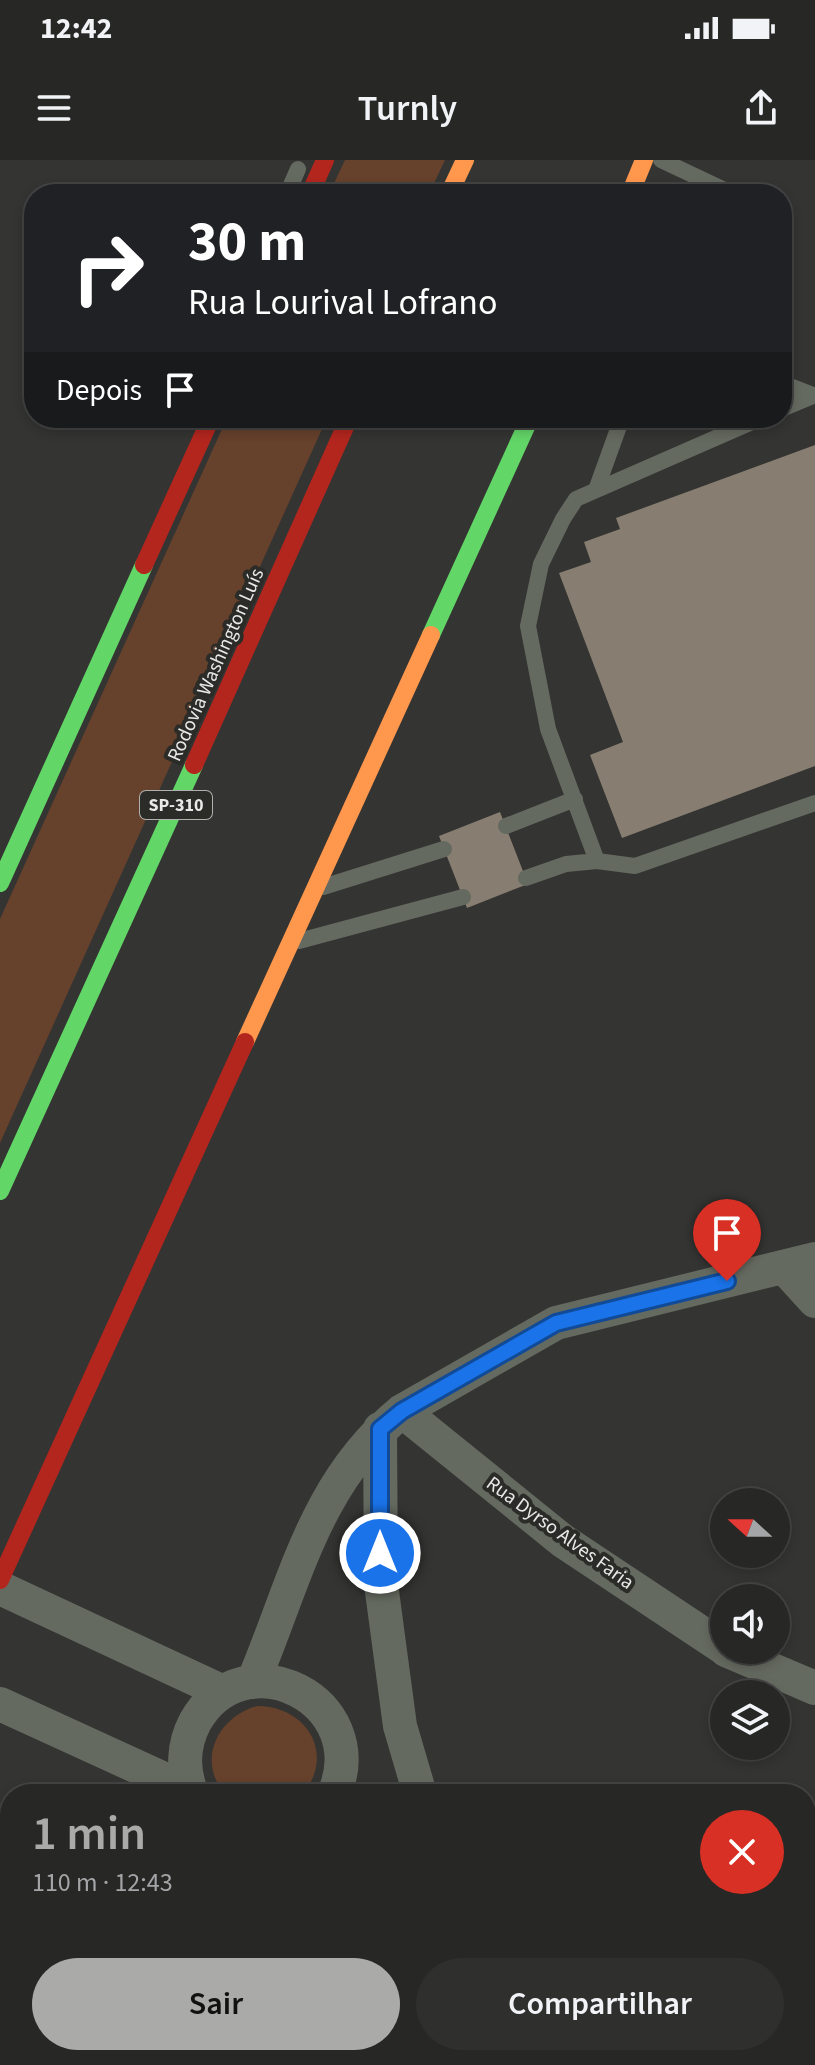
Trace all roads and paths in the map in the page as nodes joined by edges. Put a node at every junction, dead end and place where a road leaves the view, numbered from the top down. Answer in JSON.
{"nodes":[{"id":1,"x":301,"y":160,"type":"edge"},
{"id":2,"x":325,"y":160,"type":"edge"},
{"id":3,"x":465,"y":160,"type":"edge"},
{"id":4,"x":644,"y":160,"type":"edge"},
{"id":5,"x":661,"y":160,"type":"edge"},
{"id":6,"x":291,"y":184,"type":"edge"},
{"id":7,"x":314,"y":184,"type":"edge"},
{"id":8,"x":454,"y":184,"type":"edge"},
{"id":9,"x":634,"y":184,"type":"edge"},
{"id":10,"x":712,"y":184,"type":"edge"},
{"id":11,"x":792,"y":387,"type":"edge"},
{"id":12,"x":814,"y":395,"type":"edge"},
{"id":13,"x":792,"y":405,"type":"edge"},
{"id":14,"x":205,"y":428,"type":"edge"},
{"id":15,"x":345,"y":428,"type":"edge"},
{"id":16,"x":525,"y":428,"type":"edge"},
{"id":17,"x":618,"y":428,"type":"edge"},
{"id":18,"x":738,"y":428,"type":"edge"},
{"id":19,"x":596,"y":490,"type":"junction"},
{"id":20,"x":575,"y":799,"type":"junction"},
{"id":21,"x":815,"y":803,"type":"edge"},
{"id":22,"x":506,"y":826,"type":"dead end"},
{"id":23,"x":444,"y":849,"type":"dead end"},
{"id":24,"x":597,"y":861,"type":"junction"},
{"id":25,"x":526,"y":878,"type":"dead end"},
{"id":26,"x":0,"y":883,"type":"edge"},
{"id":27,"x":315,"y":890,"type":"junction"},
{"id":28,"x":463,"y":897,"type":"dead end"},
{"id":29,"x":290,"y":943,"type":"junction"},
{"id":30,"x":0,"y":1191,"type":"edge"},
{"id":31,"x":799,"y":1263,"type":"edge"},
{"id":32,"x":815,"y":1301,"type":"edge"},
{"id":33,"x":391,"y":1420,"type":"junction"},
{"id":34,"x":0,"y":1580,"type":"edge"},
{"id":35,"x":0,"y":1588,"type":"edge"},
{"id":36,"x":710,"y":1639,"type":"edge"},
{"id":37,"x":760,"y":1664,"type":"edge"},
{"id":38,"x":251,"y":1685,"type":"junction"},
{"id":39,"x":815,"y":1688,"type":"edge"},
{"id":40,"x":0,"y":1704,"type":"edge"},
{"id":41,"x":174,"y":1784,"type":"edge"},
{"id":42,"x":189,"y":1784,"type":"edge"},
{"id":43,"x":344,"y":1784,"type":"edge"},
{"id":44,"x":417,"y":1784,"type":"edge"}],
"edges":[{"from":1,"to":6,"type":"lane"},
{"from":2,"to":7,"type":"highway"},
{"from":3,"to":8,"type":"highway"},
{"from":4,"to":9,"type":"highway"},
{"from":5,"to":10,"type":"lane"},
{"from":11,"to":12,"type":"lane"},
{"from":12,"to":13,"type":"lane"},
{"from":14,"to":26,"type":"highway"},
{"from":15,"to":30,"type":"highway","name":"Rodovia Washington Luís","number":"SP-310"},
{"from":16,"to":27,"type":"highway"},
{"from":17,"to":19,"type":"lane"},
{"from":18,"to":19,"type":"lane"},
{"from":19,"to":20,"type":"lane"},
{"from":20,"to":22,"type":"lane"},
{"from":20,"to":24,"type":"lane"},
{"from":21,"to":24,"type":"lane"},
{"from":23,"to":27,"type":"lane"},
{"from":24,"to":25,"type":"lane"},
{"from":27,"to":29,"type":"highway"},
{"from":28,"to":29,"type":"lane"},
{"from":29,"to":34,"type":"highway"},
{"from":31,"to":32,"type":"street"},
{"from":31,"to":33,"type":"street"},
{"from":33,"to":36,"type":"street","name":"Rua Dyrso Alves Faria"},
{"from":33,"to":38,"type":"street"},
{"from":33,"to":44,"type":"street"},
{"from":35,"to":38,"type":"street"},
{"from":37,"to":39,"type":"street","name":"Rua Dyrso Alves Faria"},
{"from":38,"to":42,"type":"street"},
{"from":38,"to":43,"type":"street"},
{"from":40,"to":41,"type":"street"}]}
